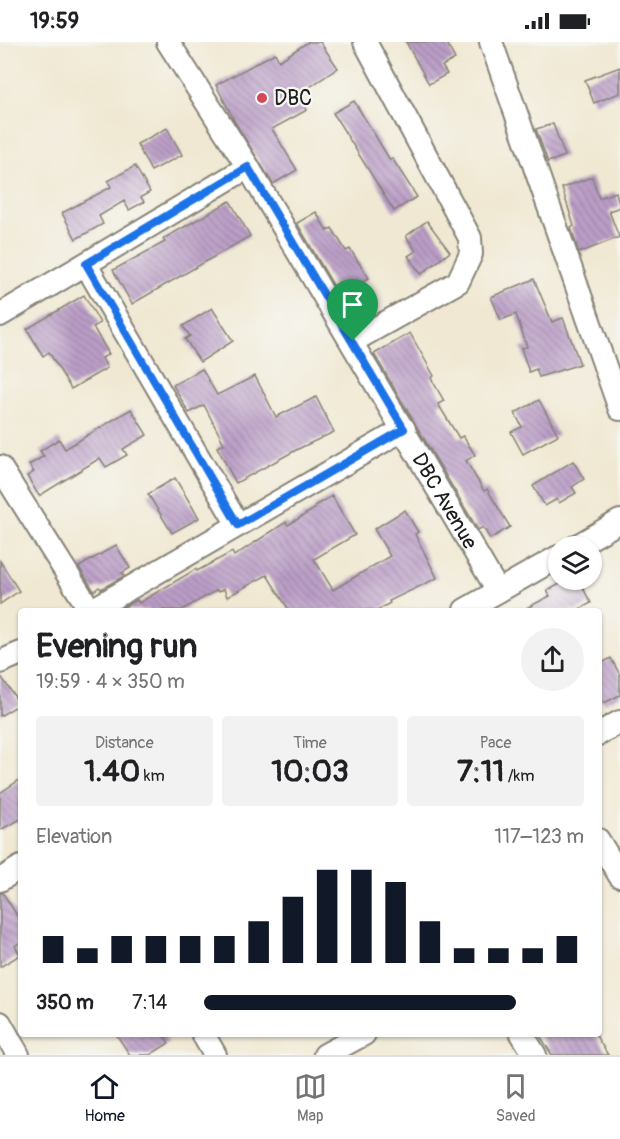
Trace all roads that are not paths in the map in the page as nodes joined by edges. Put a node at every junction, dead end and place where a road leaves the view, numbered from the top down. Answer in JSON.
{"nodes":[{"id":1,"x":168,"y":42,"type":"edge"},
{"id":2,"x":364,"y":42,"type":"edge"},
{"id":3,"x":491,"y":42,"type":"edge"},
{"id":4,"x":248,"y":167,"type":"junction"},
{"id":5,"x":86,"y":264,"type":"junction"},
{"id":6,"x":0,"y":315,"type":"edge"},
{"id":7,"x":353,"y":341,"type":"junction"},
{"id":8,"x":620,"y":409,"type":"edge"},
{"id":9,"x":404,"y":429,"type":"junction"},
{"id":10,"x":0,"y":467,"type":"edge"},
{"id":11,"x":620,"y":521,"type":"edge"},
{"id":12,"x":238,"y":525,"type":"junction"},
{"id":13,"x":594,"y":536,"type":"edge"},
{"id":14,"x":548,"y":563,"type":"edge"},
{"id":15,"x":498,"y":591,"type":"junction"},
{"id":16,"x":90,"y":608,"type":"edge"},
{"id":17,"x":94,"y":608,"type":"edge"},
{"id":18,"x":468,"y":608,"type":"edge"},
{"id":19,"x":18,"y":654,"type":"edge"},
{"id":20,"x":0,"y":662,"type":"edge"},
{"id":21,"x":620,"y":722,"type":"edge"},
{"id":22,"x":602,"y":732,"type":"edge"},
{"id":23,"x":602,"y":847,"type":"edge"},
{"id":24,"x":18,"y":869,"type":"edge"},
{"id":25,"x":620,"y":876,"type":"edge"},
{"id":26,"x":0,"y":880,"type":"edge"},
{"id":27,"x":0,"y":1023,"type":"edge"},
{"id":28,"x":205,"y":1037,"type":"edge"},
{"id":29,"x":358,"y":1037,"type":"edge"},
{"id":30,"x":524,"y":1037,"type":"edge"},
{"id":31,"x":18,"y":1055,"type":"edge"},
{"id":32,"x":215,"y":1055,"type":"edge"},
{"id":33,"x":325,"y":1055,"type":"edge"},
{"id":34,"x":535,"y":1055,"type":"edge"}],
"edges":[{"from":1,"to":4,"type":"street","name":"DBC Avenue"},
{"from":2,"to":7,"type":"street"},
{"from":3,"to":8,"type":"street"},
{"from":4,"to":5,"type":"street"},
{"from":4,"to":7,"type":"street","name":"DBC Avenue"},
{"from":5,"to":6,"type":"street"},
{"from":5,"to":12,"type":"street"},
{"from":7,"to":9,"type":"street","name":"DBC Avenue"},
{"from":9,"to":12,"type":"street"},
{"from":9,"to":15,"type":"street","name":"DBC Avenue"},
{"from":10,"to":16,"type":"street"},
{"from":11,"to":13,"type":"street"},
{"from":12,"to":17,"type":"street"},
{"from":14,"to":15,"type":"street"},
{"from":15,"to":18,"type":"street"},
{"from":19,"to":20,"type":"street"},
{"from":21,"to":22,"type":"street"},
{"from":23,"to":25,"type":"street"},
{"from":24,"to":26,"type":"street"},
{"from":27,"to":31,"type":"street"},
{"from":28,"to":32,"type":"street"},
{"from":29,"to":33,"type":"street"},
{"from":30,"to":34,"type":"street"}]}
